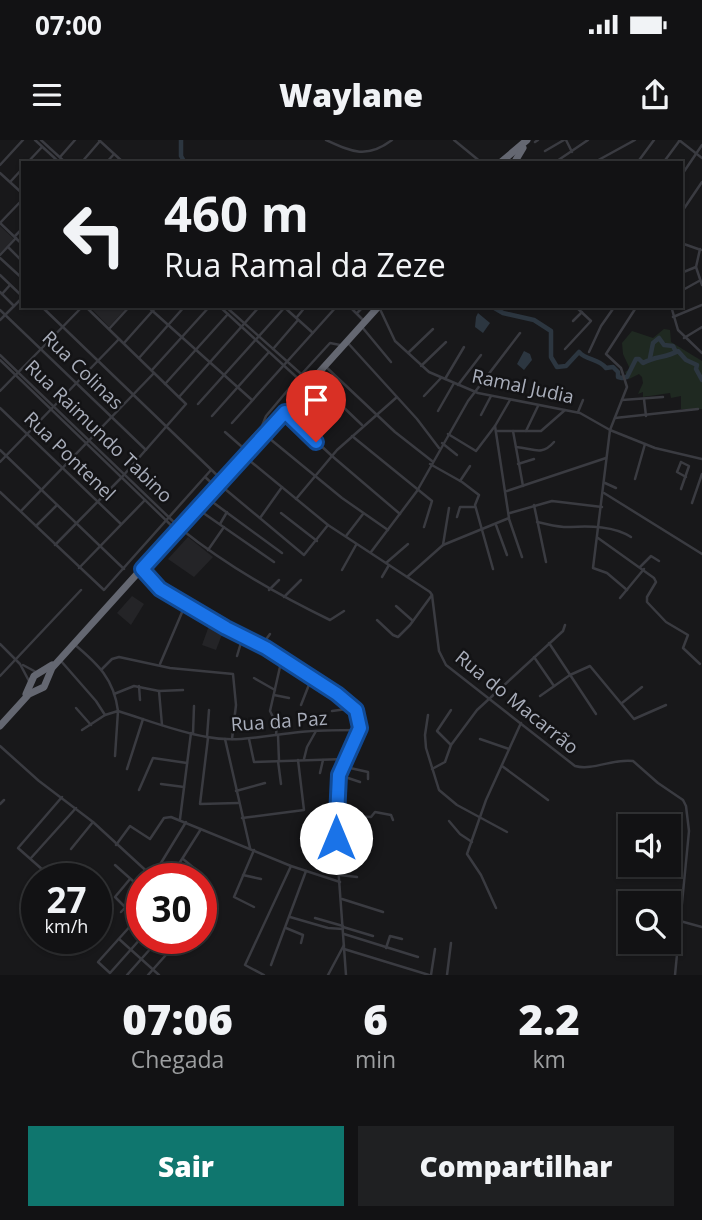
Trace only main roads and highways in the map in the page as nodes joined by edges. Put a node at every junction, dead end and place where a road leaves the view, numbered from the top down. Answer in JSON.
{"nodes":[{"id":1,"x":533,"y":141,"type":"edge"},
{"id":2,"x":503,"y":161,"type":"edge"},
{"id":3,"x":516,"y":161,"type":"edge"},
{"id":4,"x":376,"y":308,"type":"edge"},
{"id":5,"x":344,"y":344,"type":"junction"},
{"id":6,"x":309,"y":382,"type":"junction"},
{"id":7,"x":281,"y":411,"type":"junction"},
{"id":8,"x":244,"y":451,"type":"junction"},
{"id":9,"x":219,"y":483,"type":"junction"},
{"id":10,"x":178,"y":528,"type":"junction"},
{"id":11,"x":39,"y":673,"type":"junction"},
{"id":12,"x":47,"y":679,"type":"junction"},
{"id":13,"x":34,"y":687,"type":"junction"},
{"id":14,"x":0,"y":724,"type":"edge"}],
"edges":[{"from":1,"to":2,"type":"highway"},
{"from":1,"to":3,"type":"highway"},
{"from":4,"to":5,"type":"highway"},
{"from":5,"to":6,"type":"highway"},
{"from":5,"to":6,"type":"highway"},
{"from":6,"to":7,"type":"highway"},
{"from":7,"to":8,"type":"highway"},
{"from":7,"to":8,"type":"highway"},
{"from":8,"to":9,"type":"highway"},
{"from":9,"to":10,"type":"highway"},
{"from":9,"to":10,"type":"highway"},
{"from":10,"to":11,"type":"highway"},
{"from":10,"to":12,"type":"highway"},
{"from":11,"to":12,"type":"highway"},
{"from":11,"to":13,"type":"highway"},
{"from":12,"to":13,"type":"highway"},
{"from":13,"to":14,"type":"highway"}]}
